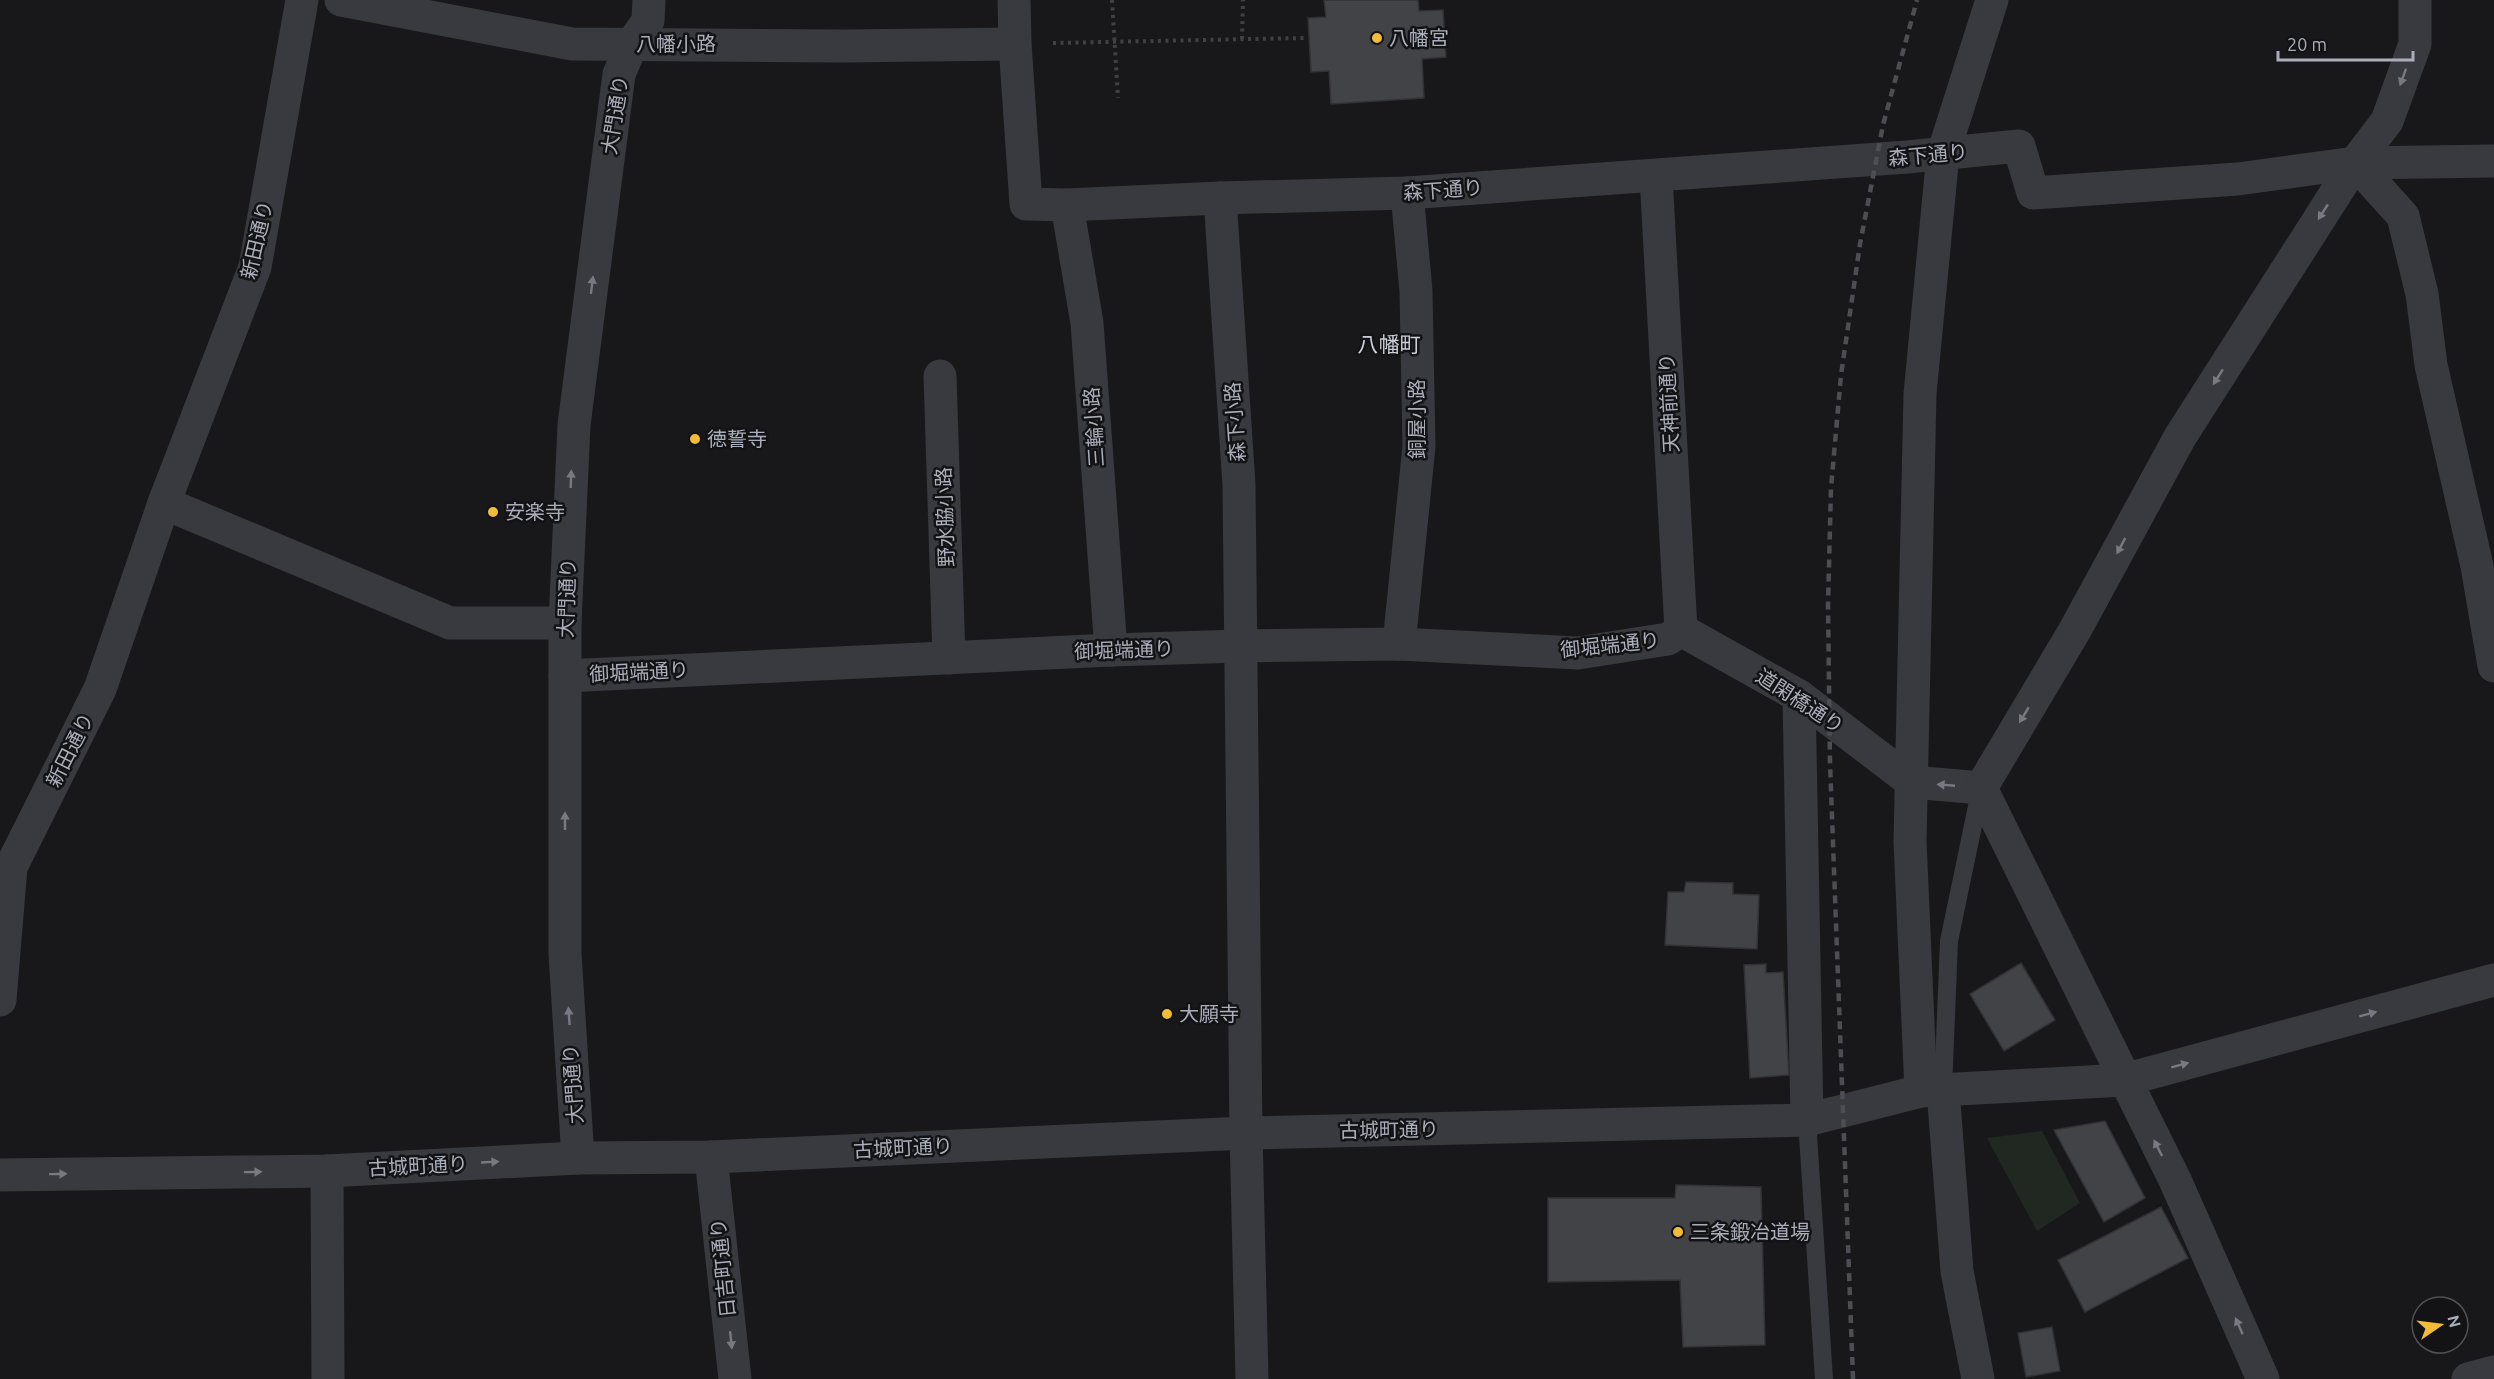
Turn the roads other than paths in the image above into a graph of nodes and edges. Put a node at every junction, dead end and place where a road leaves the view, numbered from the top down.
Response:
1 (302, 0) edge
2 (341, 0) edge
3 (649, 0) edge
4 (1014, 0) edge
5 (1992, 0) edge
6 (2415, 0) edge
7 (632, 44) junction
8 (1015, 44) junction
9 (1943, 154) junction
10 (2494, 161) edge
11 (2355, 163) junction
12 (1656, 176) junction
13 (1407, 193) junction
14 (1220, 198) junction
15 (1067, 205) junction
16 (940, 376) dead end
17 (164, 504) junction
18 (565, 623) junction
19 (1681, 630) junction
20 (1399, 644) junction
21 (1240, 646) junction
22 (1111, 650) junction
23 (949, 658) junction
24 (2494, 666) edge
25 (564, 676) junction
26 (1799, 696) junction
27 (1912, 782) junction
28 (1981, 788) junction
29 (2494, 980) edge
30 (0, 1000) edge
31 (2124, 1080) junction
32 (1932, 1090) junction
33 (1807, 1120) junction
34 (1246, 1133) junction
35 (711, 1157) junction
36 (578, 1158) junction
37 (327, 1171) junction
38 (0, 1175) edge
39 (2494, 1372) edge
40 (328, 1379) edge
41 (735, 1379) edge
42 (1252, 1379) edge
43 (1824, 1379) edge
44 (1978, 1379) edge
45 (2263, 1379) edge
46 (2468, 1379) edge

1 - 17 street, 新田通り
2 - 7 street, 八幡小路
3 - 7 street, 大門通り
4 - 8 street
5 - 9 street
6 -> 11 street
7 - 8 street, 八幡小路
18 -> 7 street, 大門通り
8 - 15 street, 森下通り
9 - 11 street, 森下通り
9 - 12 street, 森下通り
9 - 27 street
10 - 11 street
11 - 24 street
11 -> 28 street
12 - 13 street, 森下通り
12 - 19 street, 天神前通り
13 - 14 street, 森下通り
13 - 20 street, 銅屋小路
14 - 15 street, 森下通り
14 - 21 street, 森下小路
15 - 22 street, 三輪小路
16 - 23 street, 野水脇小路
17 - 18 street
17 - 30 street, 新田通り
18 - 25 street, 大門通り
19 - 20 street, 御堀端通り
19 - 26 street, 道閑橋通り
20 - 21 street, 御堀端通り
21 - 22 street, 御堀端通り
21 - 34 street, 森下小路
22 - 23 street, 御堀端通り
23 - 25 street, 御堀端通り
36 -> 25 street, 大門通り
26 - 27 street, 道閑橋通り
26 - 33 street
28 -> 27 street
27 - 32 street
28 - 31 street
28 - 32 lane
31 -> 29 street, 古城町通り
31 - 32 street, 古城町通り
45 -> 31 street
32 - 33 street, 古城町通り
32 - 44 street
33 - 34 street, 古城町通り
33 - 43 lane
34 - 35 street, 古城町通り
34 - 42 street, 森下小路
35 - 36 street, 古城町通り
35 -> 41 street, 日吉町通り
37 -> 36 street, 古城町通り
38 -> 37 street, 古城町通り
37 - 40 street
39 - 46 street

